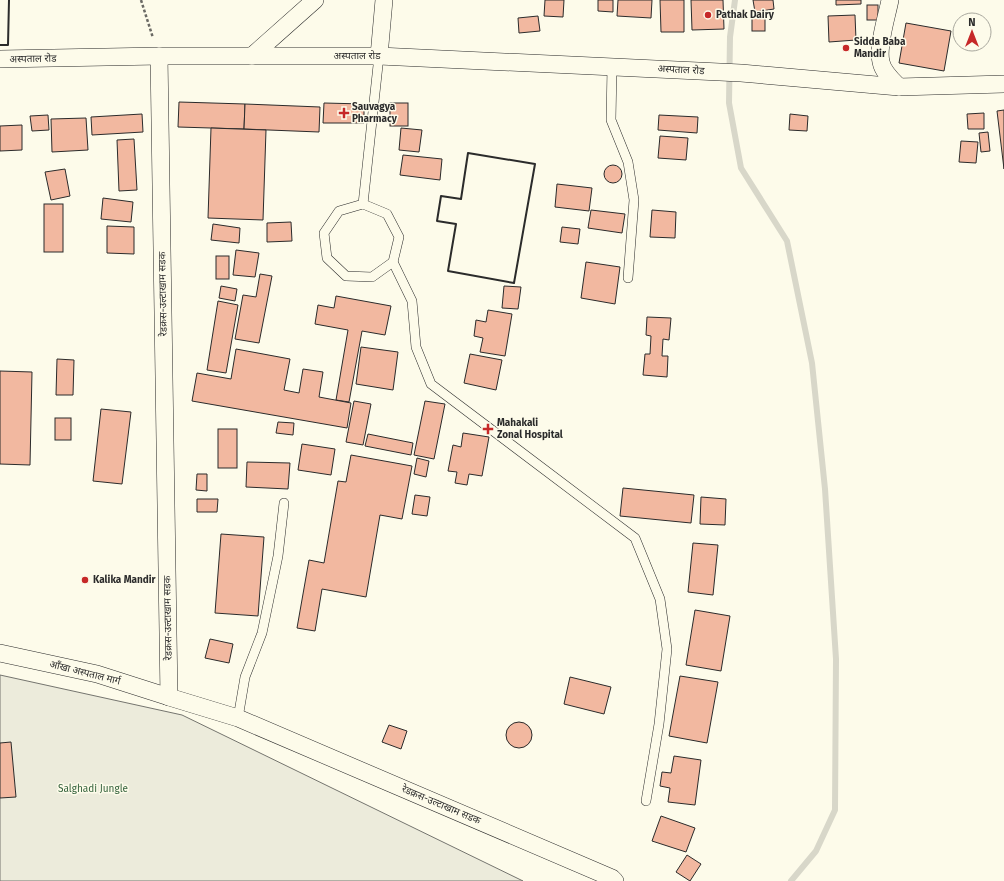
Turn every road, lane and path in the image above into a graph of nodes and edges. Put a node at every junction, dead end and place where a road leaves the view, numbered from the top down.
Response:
1 (141, 0) edge
2 (315, 0) edge
3 (384, 0) edge
4 (890, 0) edge
5 (159, 56) junction
6 (252, 56) junction
7 (379, 56) junction
8 (0, 59) edge
9 (612, 67) junction
10 (1004, 84) edge
11 (899, 87) junction
12 (363, 204) junction
13 (393, 262) junction
14 (628, 278) dead end
15 (284, 503) dead end
16 (0, 653) edge
17 (169, 697) junction
18 (238, 718) junction
19 (646, 801) dead end
20 (615, 881) edge

1 - 5 path
2 - 6 street
3 - 7 street
4 - 11 street
5 - 6 street, अस्पताल रोड
5 - 8 street, अस्पताल रोड
5 - 17 street, रेडक्रस-उल्टाखाम सडक
6 - 7 street, अस्पताल रोड
7 - 9 street, अस्पताल रोड
7 - 12 lane
9 - 11 street, अस्पताल रोड
9 - 14 lane
10 - 11 street, अस्पताल रोड
12 - 13 lane
12 - 13 lane
13 - 19 lane
15 - 18 lane
16 - 17 street, आँखा अस्पताल मार्ग
17 - 18 street, रेडक्रस-उल्टाखाम सडक
18 - 20 street, रेडक्रस-उल्टाखाम सडक

